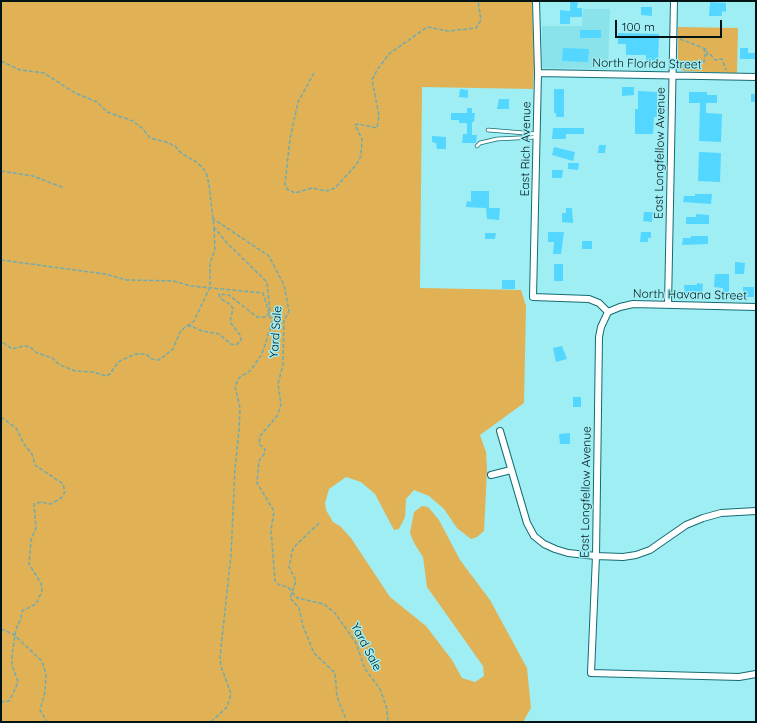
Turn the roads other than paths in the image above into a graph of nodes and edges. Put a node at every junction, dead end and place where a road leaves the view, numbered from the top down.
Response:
1 (536, 1) edge
2 (674, 1) edge
3 (538, 73) junction
4 (673, 75) junction
5 (756, 77) edge
6 (488, 130) dead end
7 (537, 135) junction
8 (477, 146) dead end
9 (668, 305) junction
10 (756, 307) edge
11 (608, 312) junction
12 (500, 431) dead end
13 (511, 470) junction
14 (491, 474) dead end
15 (756, 512) edge
16 (596, 556) junction
17 (756, 674) edge

1 - 3 street, East Rich Avenue
2 - 4 street, East Longfellow Avenue
3 - 4 street, North Florida Street
3 - 7 street, East Rich Avenue
4 - 5 street, North Florida Street
4 - 9 street, East Longfellow Avenue
6 - 7 lane
7 - 8 lane
7 - 11 street, East Rich Avenue
9 - 10 street, North Havana Street
9 - 11 street, North Havana Street
11 - 16 street, East Longfellow Avenue
12 - 13 street
13 - 14 street
13 - 16 street
15 - 16 street
16 - 17 street, East Longfellow Avenue

